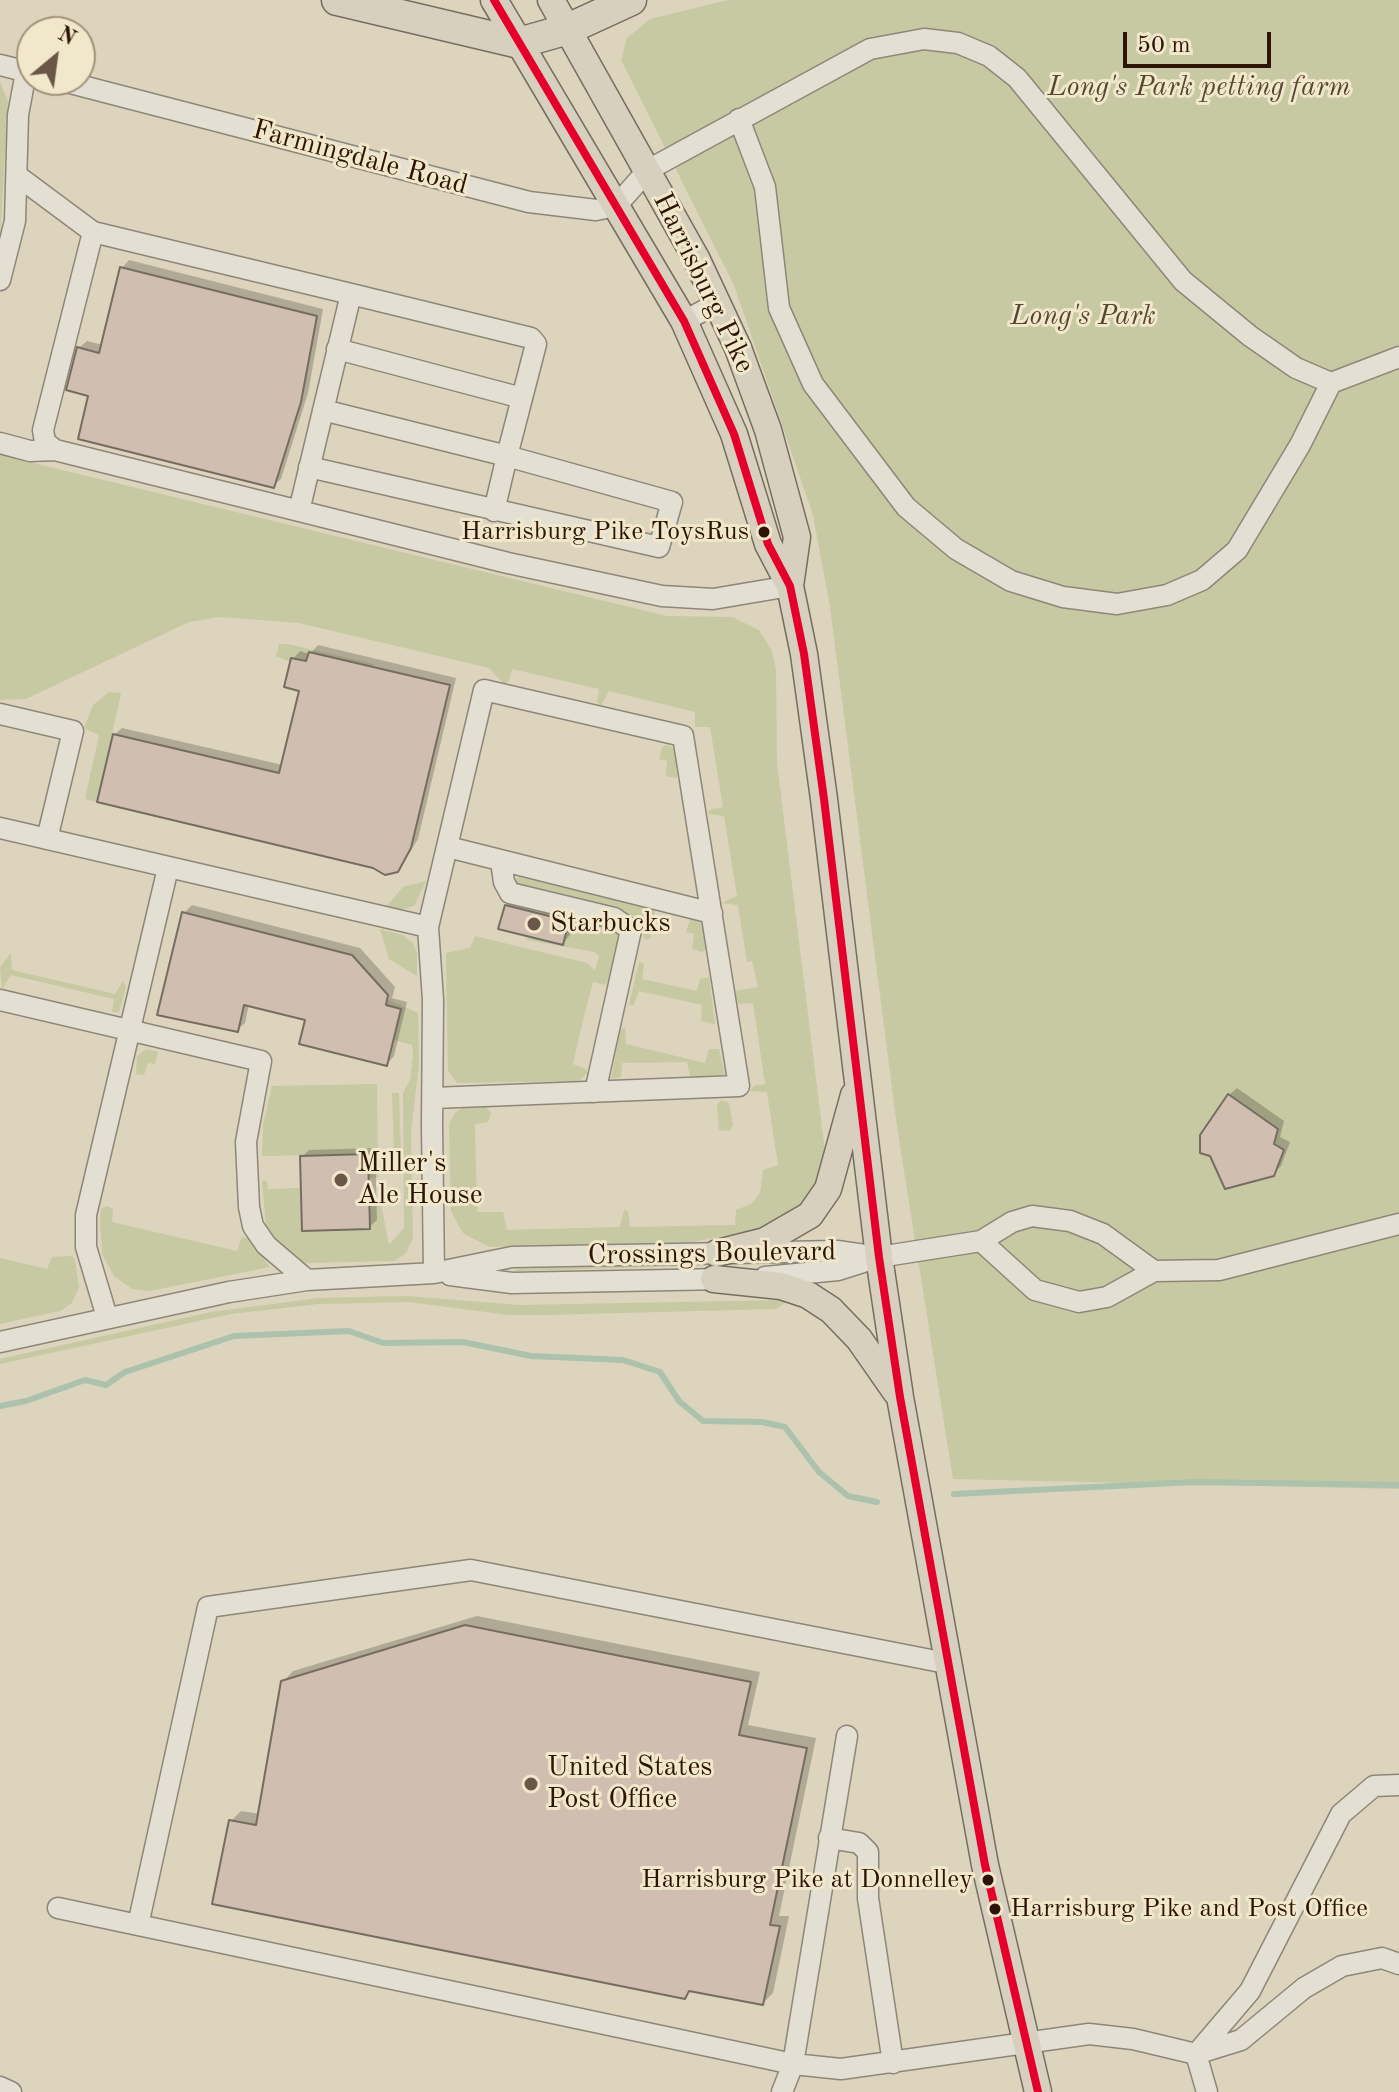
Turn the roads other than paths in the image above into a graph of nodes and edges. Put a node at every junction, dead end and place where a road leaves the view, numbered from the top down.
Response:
1 (337, 0) edge
2 (494, 0) edge
3 (551, 0) edge
4 (631, 0) edge
5 (568, 29) junction
6 (519, 43) junction
7 (96, 90) edge
8 (23, 96) edge
9 (739, 119) junction
10 (648, 170) junction
11 (19, 177) junction
12 (616, 206) junction
13 (93, 232) junction
14 (1, 271) edge
15 (351, 294) junction
16 (718, 303) junction
17 (684, 321) junction
18 (337, 349) junction
19 (1399, 357) edge
20 (1331, 383) junction
21 (522, 398) junction
22 (323, 410) junction
23 (0, 443) edge
24 (55, 450) junction
25 (507, 456) junction
26 (309, 467) junction
27 (299, 511) junction
28 (494, 511) junction
29 (790, 586) junction
30 (0, 714) edge
31 (0, 828) edge
32 (47, 839) junction
33 (448, 847) junction
34 (501, 861) junction
35 (168, 868) junction
36 (712, 913) junction
37 (428, 927) junction
38 (0, 1000) edge
39 (130, 1030) junction
40 (858, 1080) junction
41 (595, 1092) junction
42 (433, 1098) junction
43 (1399, 1224) edge
44 (981, 1241) junction
45 (879, 1257) junction
46 (716, 1266) junction
47 (1154, 1271) junction
48 (434, 1273) junction
49 (307, 1280) junction
50 (107, 1317) junction
51 (0, 1342) edge
52 (900, 1397) junction
53 (946, 1663) junction
54 (847, 1736) dead end
55 (1399, 1785) edge
56 (829, 1838) junction
57 (58, 1908) dead end
58 (138, 1925) junction
59 (1399, 1964) edge
60 (1025, 2042) junction
61 (1196, 2054) junction
62 (893, 2063) junction
63 (793, 2064) junction
64 (0, 2087) edge
65 (11, 2092) edge
66 (782, 2092) edge
67 (1038, 2092) edge
68 (1207, 2092) edge

1 - 6 highway
2 - 6 main road, Harrisburg Pike
3 - 5 main road, Harrisburg Pike
4 - 5 highway
5 - 6 highway
5 - 10 main road, Harrisburg Pike
6 - 12 main road, Harrisburg Pike
7 - 12 street, Farmingdale Road
8 - 11 street
9 - 10 street
9 - 20 street
9 - 20 street
10 - 12 street
10 - 16 main road, Harrisburg Pike
11 - 13 street
11 - 14 street
12 - 17 main road, Harrisburg Pike
13 - 15 street
13 - 24 street
15 - 18 street
15 - 21 street
16 - 17 street
16 - 29 main road, Harrisburg Pike
17 - 29 main road, Harrisburg Pike
18 - 21 street
18 - 22 street
19 - 20 street
21 - 25 street
22 - 25 street
22 - 26 street
23 - 24 street
24 - 27 street
25 - 28 street
25 - 28 street
26 - 27 street
26 - 28 street
27 - 29 street
29 - 40 main road, Harrisburg Pike
30 - 32 street
31 - 32 street
32 - 35 street
33 - 34 street
33 - 36 street
33 - 37 street
34 - 36 street
34 - 41 street
35 - 37 street
35 - 39 street
36 - 41 street
37 - 42 street
38 - 39 street
39 - 49 street
39 - 50 street
40 - 45 main road, Harrisburg Pike
40 - 46 main road
41 - 42 street
42 - 48 street
43 - 47 street
44 - 45 street, Crossings Boulevard
44 - 47 street
44 - 47 street
45 - 46 street, Crossings Boulevard
45 - 52 main road, Harrisburg Pike
46 - 48 street, Crossings Boulevard
46 - 52 main road
48 - 49 street, Crossings Boulevard
49 - 50 street, Crossings Boulevard
50 - 51 street, Crossings Boulevard
52 - 53 main road, Harrisburg Pike
53 - 58 street
53 - 60 main road, Harrisburg Pike
54 - 56 street
55 - 61 street
56 - 62 street
56 - 63 street
57 - 58 street
58 - 63 street
59 - 61 street
60 - 61 street
60 - 62 street
60 - 67 main road, Harrisburg Pike
61 - 68 street
62 - 63 street
63 - 66 street
64 - 65 street

